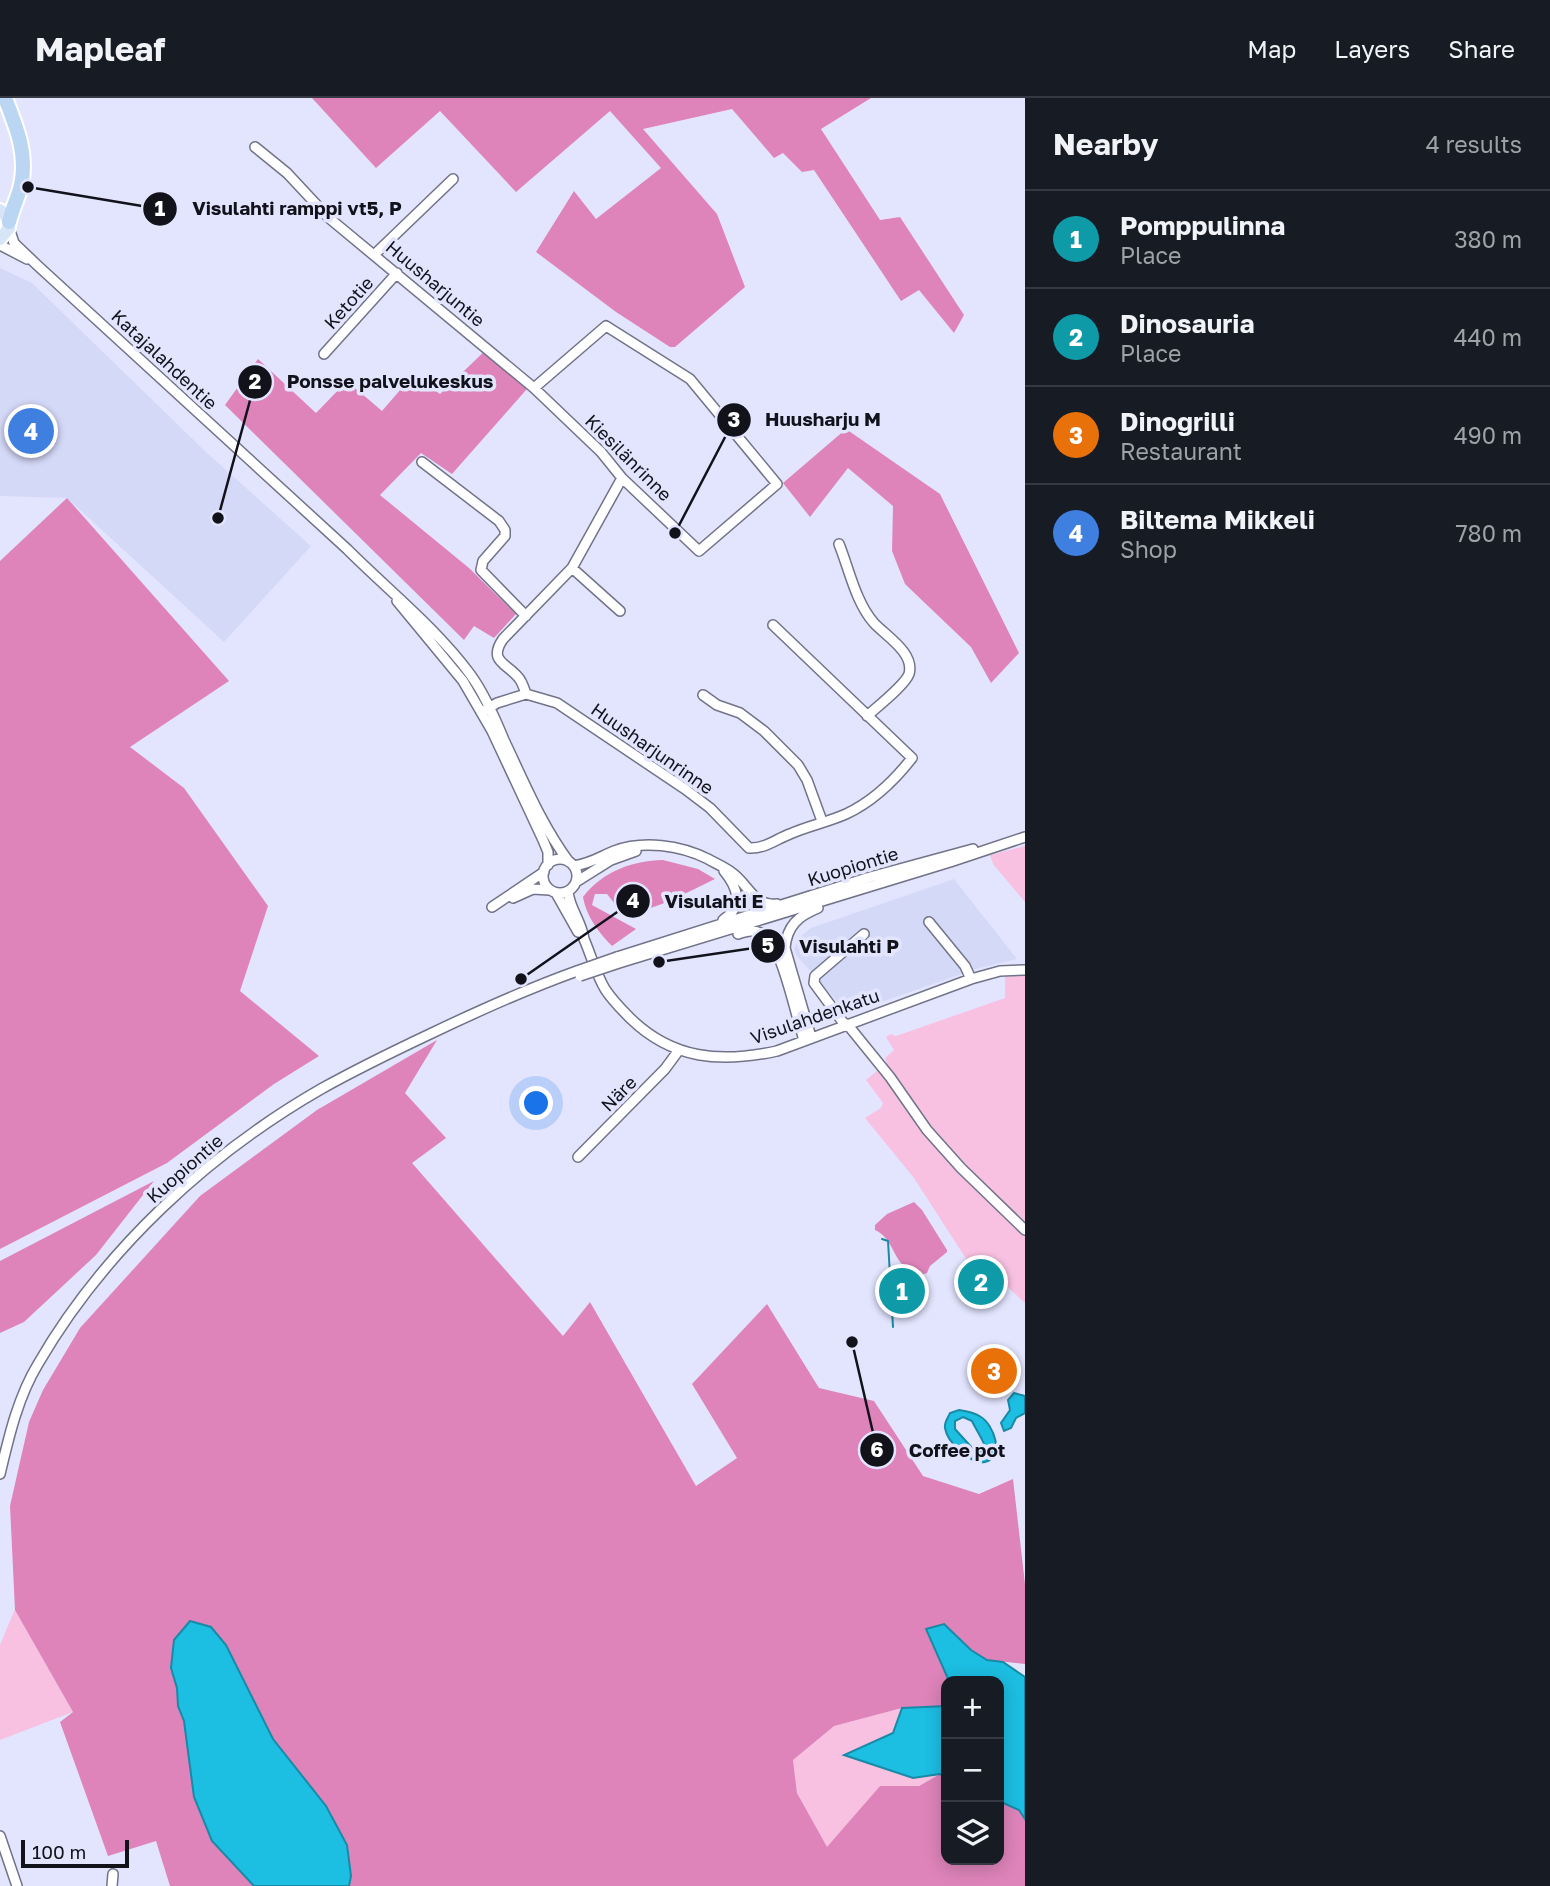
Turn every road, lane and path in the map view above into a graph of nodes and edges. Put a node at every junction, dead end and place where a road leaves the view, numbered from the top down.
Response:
1 (5, 98) edge
2 (255, 146) dead end
3 (453, 179) dead end
4 (6, 220) edge
5 (0, 239) edge
6 (0, 245) edge
7 (375, 254) junction
8 (37, 265) junction
9 (397, 273) junction
10 (324, 354) dead end
11 (534, 388) junction
12 (422, 462) dead end
13 (622, 478) junction
14 (839, 544) dead end
15 (572, 568) junction
16 (620, 611) dead end
17 (526, 616) junction
18 (773, 625) dead end
19 (526, 694) junction
20 (704, 695) dead end
21 (485, 710) junction
22 (867, 716) junction
23 (822, 821) junction
24 (1020, 838) edge
25 (655, 846) junction
26 (571, 864) junction
27 (721, 867) junction
28 (546, 869) junction
29 (576, 882) junction
30 (865, 888) junction
31 (553, 891) junction
32 (568, 891) junction
33 (803, 899) junction
34 (929, 922) dead end
35 (864, 934) dead end
36 (584, 939) junction
37 (677, 942) junction
38 (1025, 970) edge
39 (971, 979) junction
40 (846, 1025) junction
41 (807, 1038) junction
42 (679, 1050) junction
43 (578, 1157) dead end
44 (1025, 1230) edge
45 (0, 1474) edge
46 (0, 1836) edge
47 (113, 1874) dead end
48 (17, 1886) edge
49 (112, 1886) edge

1 - 4 highway
2 - 7 street, Huusharjuntie
3 - 7 street
4 - 5 main road
4 - 8 street, Katajalahdentie
6 - 8 street, Katajalahdentie
7 - 9 street, Huusharjuntie
8 - 21 street, Katajalahdentie
9 - 10 street, Ketotie
9 - 11 street, Huusharjuntie
11 - 13 street, Kiesilänrinne
11 - 13 street, Kiesilänrinne
12 - 17 street
13 - 15 street
14 - 22 street
15 - 16 street
15 - 17 street
17 - 19 street
18 - 22 street, Huusharjunrinne
19 - 21 street
19 - 23 street, Huusharjunrinne
20 - 23 street
21 - 26 street, Katajalahdentie
21 - 28 street, Katajalahdentie
22 - 23 street, Huusharjunrinne
24 - 30 street, Kuopiontie
24 - 33 street, Kuopiontie
25 - 26 street
25 - 27 street
25 - 29 street
26 - 28 street
26 - 29 street
27 - 33 street
27 - 37 street
28 - 31 street
28 - 31 street
29 - 32 street
30 - 37 street, Kuopiontie
30 - 41 street
31 - 32 street
31 - 36 street, Visulahdenkatu
32 - 36 street, Visulahdenkatu
33 - 37 street, Kuopiontie
34 - 39 street
35 - 40 street
36 - 42 street, Visulahdenkatu
37 - 41 street
37 - 45 street, Kuopiontie, bridge
38 - 39 street, Visulahdenkatu
39 - 40 street, Visulahdenkatu
40 - 41 street, Visulahdenkatu
40 - 44 street
41 - 42 street, Visulahdenkatu
42 - 43 street, Näre
46 - 48 street
47 - 49 street

